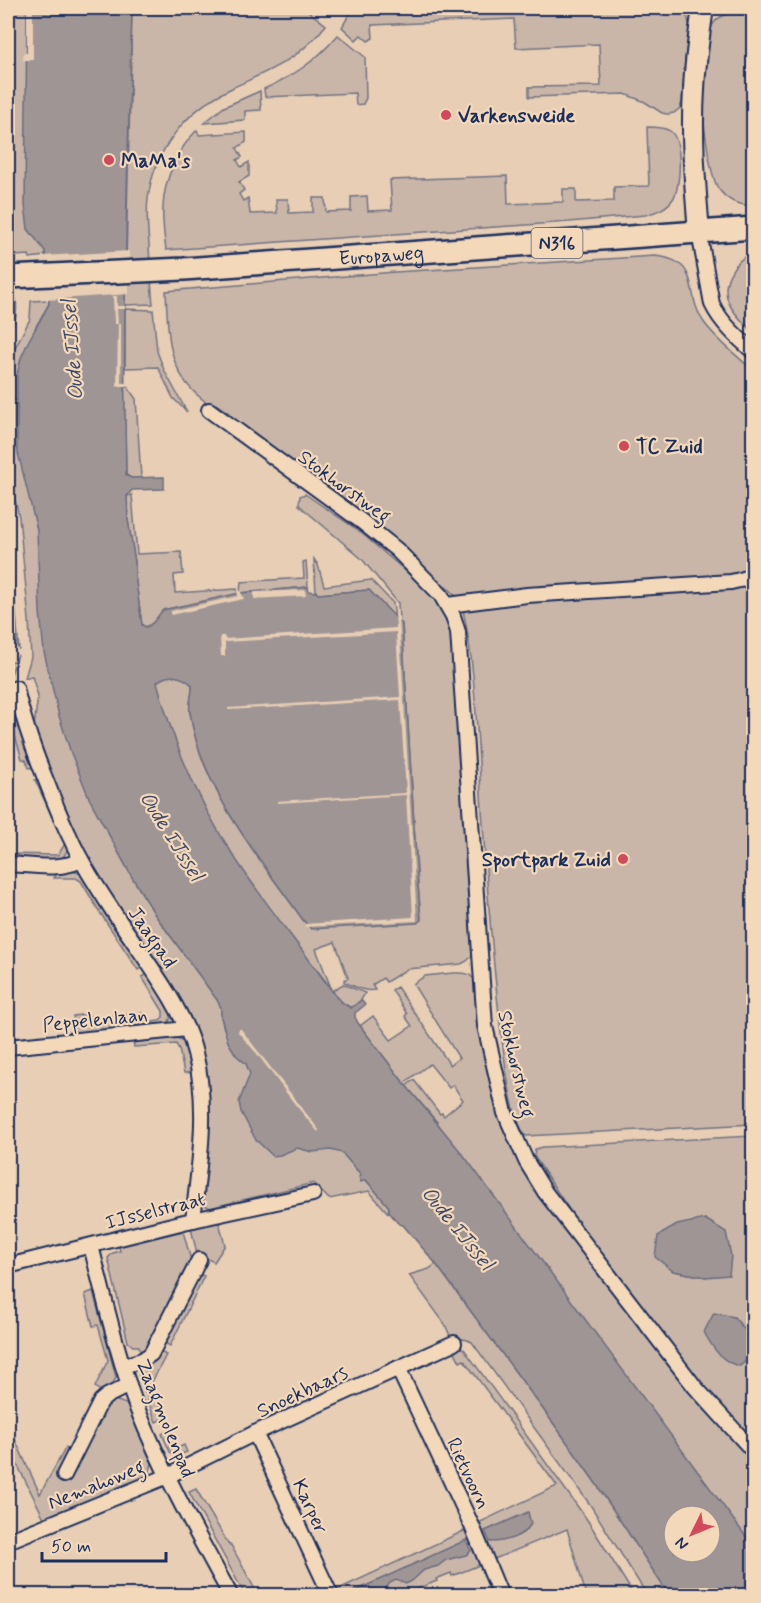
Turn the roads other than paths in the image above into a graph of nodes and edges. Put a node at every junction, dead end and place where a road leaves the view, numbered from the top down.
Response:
1 (704, 8) edge
2 (753, 228) edge
3 (699, 232) junction
4 (8, 277) edge
5 (753, 352) edge
6 (209, 410) dead end
7 (753, 572) edge
8 (448, 605) junction
9 (16, 688) dead end
10 (81, 860) junction
11 (8, 864) edge
12 (187, 1029) junction
13 (8, 1047) edge
14 (313, 1194) dead end
15 (193, 1220) junction
16 (91, 1246) junction
17 (199, 1260) dead end
18 (8, 1266) edge
19 (454, 1343) dead end
20 (123, 1366) junction
21 (398, 1368) junction
22 (129, 1385) junction
23 (255, 1433) junction
24 (753, 1452) edge
25 (64, 1475) dead end
26 (168, 1476) junction
27 (8, 1541) edge
28 (231, 1596) edge
29 (331, 1596) edge
30 (501, 1596) edge

1 - 3 street
2 - 3 main road, Europaweg / N316
3 - 4 main road, Europaweg / N316
3 - 5 street
6 - 8 street, Stokhorstweg
7 - 8 street
8 - 24 street, Stokhorstweg
9 - 10 street, Jaagpad
10 - 11 street
10 - 12 street, Jaagpad
12 - 13 street, Peppelenlaan
12 - 15 street, Jaagpad
14 - 15 street, IJsselstraat
15 - 16 street, IJsselstraat
16 - 18 street, IJsselstraat
16 - 20 street, Zaagmolenpad
17 - 20 street
19 - 21 street, Snoekbaars
20 - 22 street, Zaagmolenpad
21 - 23 street, Snoekbaars
21 - 30 street, Rietvoorn
22 - 25 street, Nemahoweg
22 - 26 street, Zaagmolenpad
23 - 26 street, Snoekbaars
23 - 29 street, Karper
26 - 27 street, Nemahoweg
26 - 28 street, Zaagmolenpad

